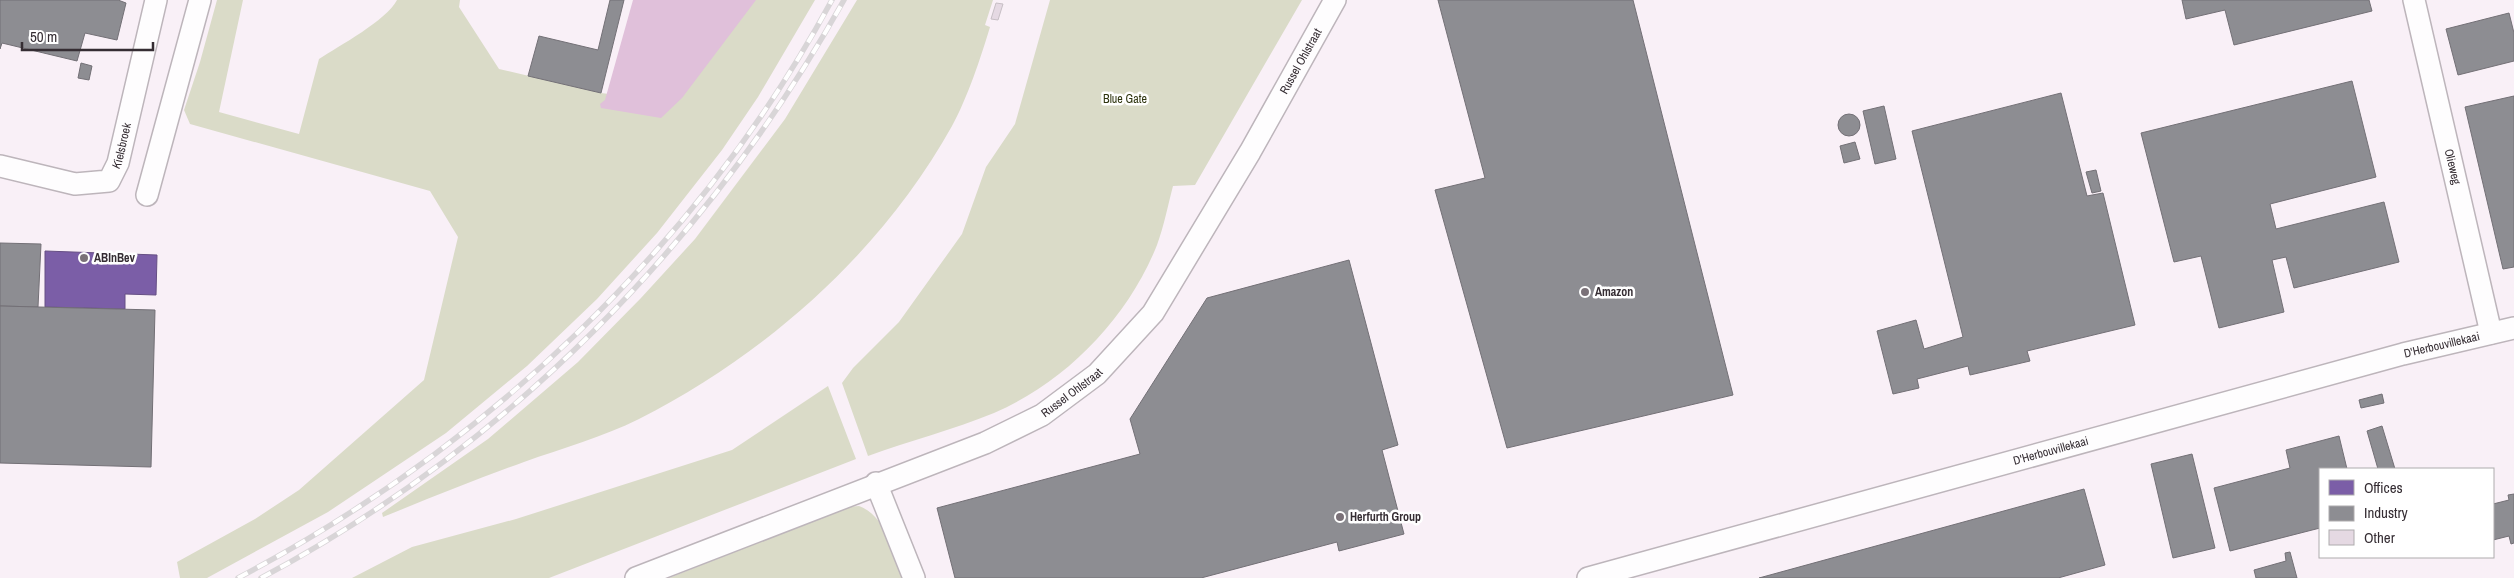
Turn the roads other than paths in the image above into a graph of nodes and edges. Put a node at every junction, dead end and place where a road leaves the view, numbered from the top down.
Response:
1 (156, 0) edge
2 (200, 0) edge
3 (1335, 0) edge
4 (2414, 0) edge
5 (0, 166) edge
6 (147, 195) dead end
7 (2514, 328) edge
8 (2491, 333) junction
9 (876, 483) junction
10 (636, 578) edge
11 (914, 578) edge
12 (1588, 578) edge

1 - 5 street, Kielsbroek
2 - 6 street
3 - 9 street, Russel Ohlstraat
4 - 8 street, Olieweg
7 - 8 street, D'Herbouvillekaai
8 - 12 street, D'Herbouvillekaai
9 - 10 street, Russel Ohlstraat
9 - 11 street

